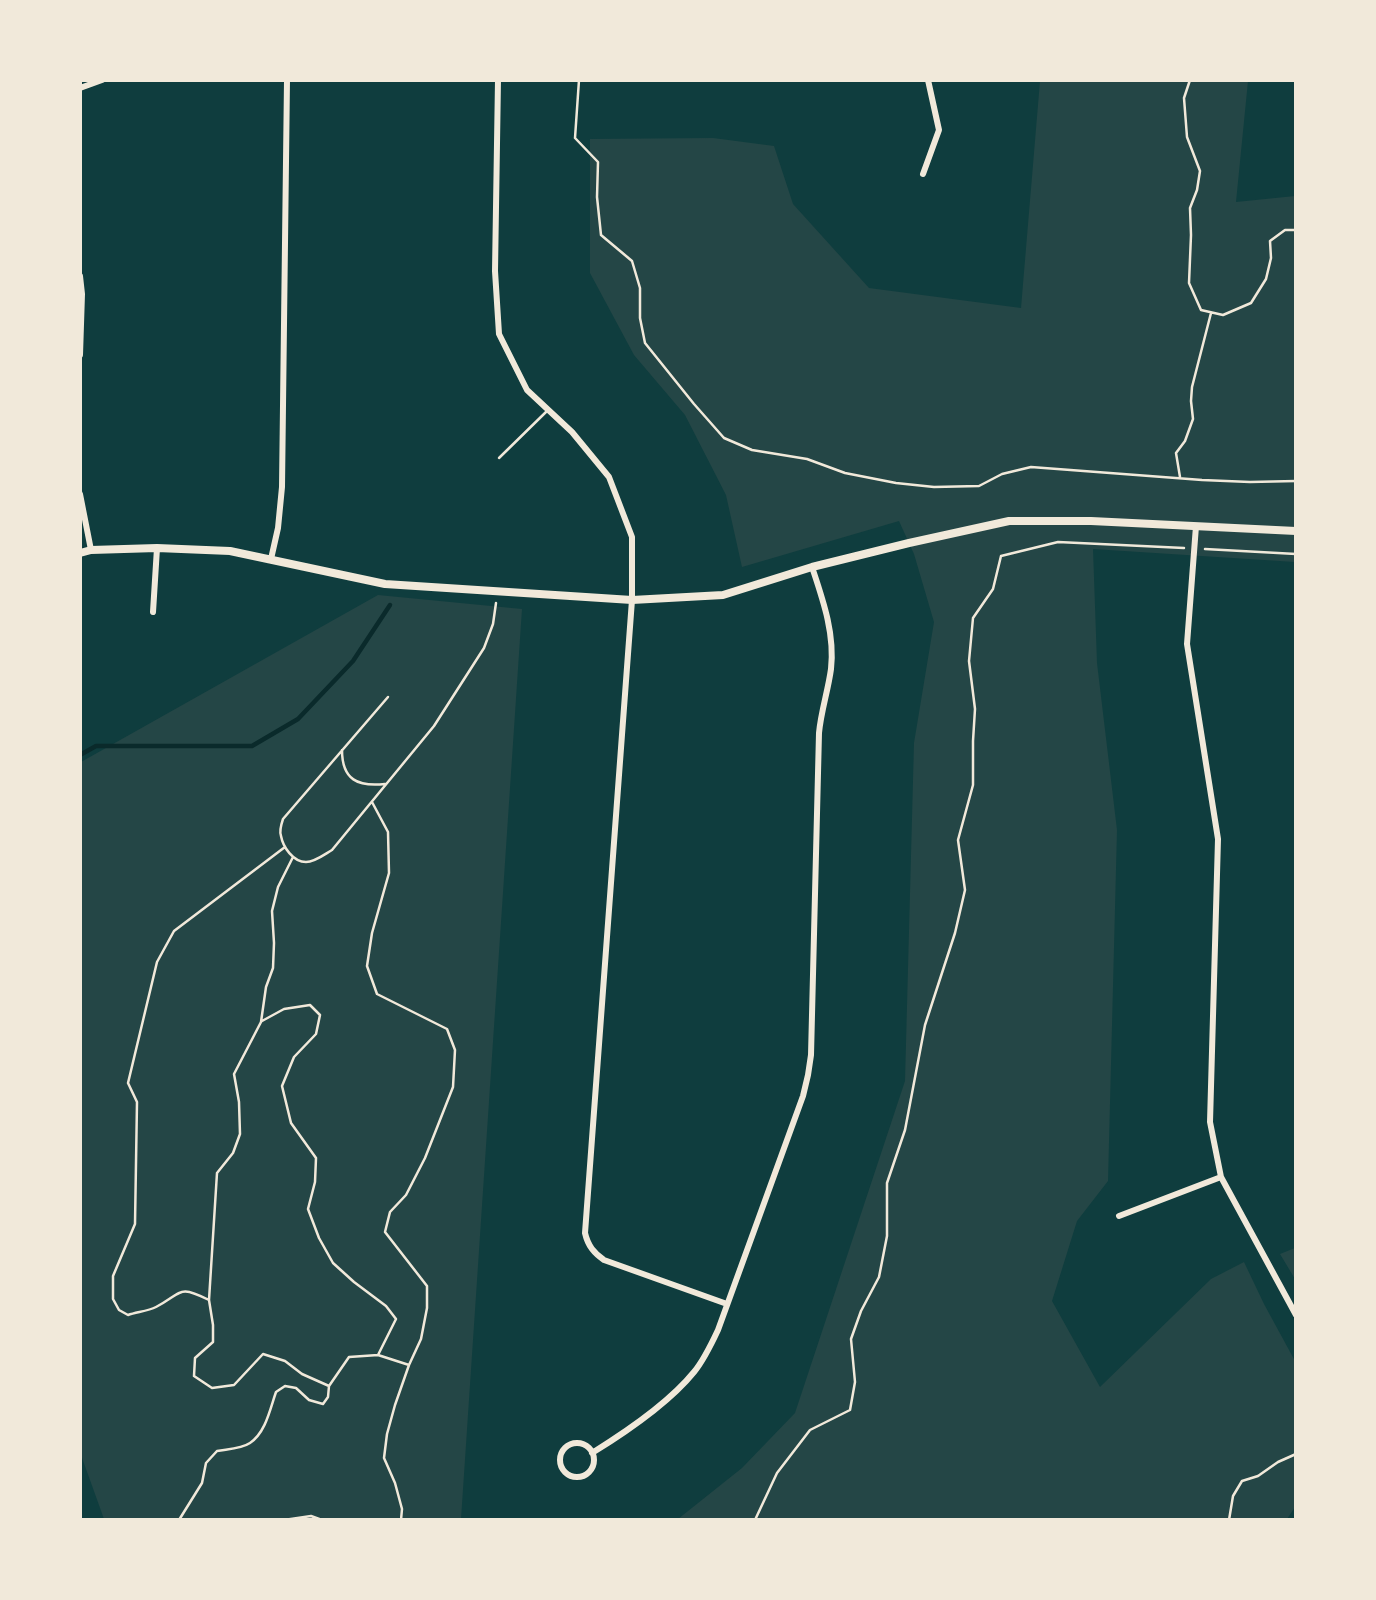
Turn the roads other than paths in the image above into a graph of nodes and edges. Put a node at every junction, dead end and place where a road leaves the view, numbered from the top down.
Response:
1 (102, 80) edge
2 (288, 80) edge
3 (498, 80) edge
4 (928, 80) edge
5 (80, 88) edge
6 (923, 174) dead end
7 (80, 276) edge
8 (80, 355) edge
9 (548, 410) junction
10 (499, 458) dead end
11 (80, 494) edge
12 (1196, 526) junction
13 (1296, 531) edge
14 (157, 548) junction
15 (91, 550) junction
16 (80, 554) edge
17 (271, 559) junction
18 (812, 568) junction
19 (632, 600) junction
20 (153, 612) dead end
21 (1221, 1177) junction
22 (1119, 1216) dead end
23 (727, 1304) junction
24 (1296, 1315) edge
25 (592, 1453) junction

1 - 5 street
2 - 17 street
3 - 9 street
4 - 6 street
7 - 8 street
9 - 10 lane
9 - 19 street
11 - 15 street
12 - 13 street
12 - 18 street
12 - 21 street
14 - 15 street
14 - 17 street
14 - 20 street
15 - 16 street
17 - 19 street
18 - 19 street
18 - 23 street
19 - 23 street
21 - 22 street
21 - 24 street
23 - 25 street
25 - 25 street

